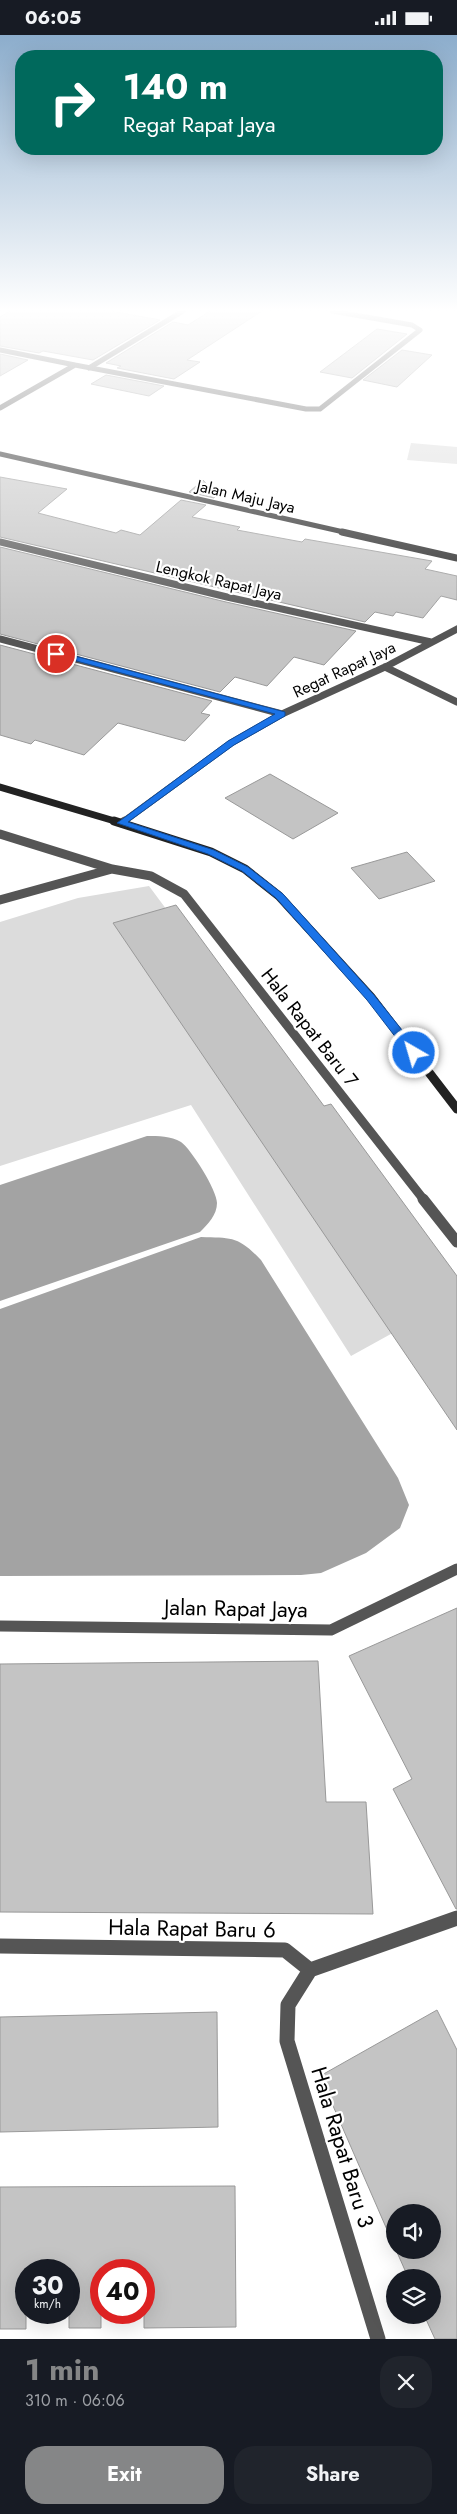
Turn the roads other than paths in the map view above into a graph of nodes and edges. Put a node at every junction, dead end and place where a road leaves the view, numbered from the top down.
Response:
1 (0, 454) edge
2 (0, 542) edge
3 (457, 558) edge
4 (457, 629) edge
5 (0, 639) edge
6 (432, 642) junction
7 (385, 667) junction
8 (457, 702) edge
9 (282, 714) junction
10 (0, 787) edge
11 (122, 823) junction
12 (0, 834) edge
13 (112, 869) junction
14 (0, 899) edge
15 (457, 1109) edge
16 (457, 1242) edge
17 (457, 1569) edge
18 (0, 1626) edge
19 (457, 1918) edge
20 (0, 1946) edge
21 (310, 1970) junction
22 (378, 2339) edge

1 - 3 street, Jalan Maju Jaya
2 - 6 street, Lengkok Rapat Jaya
4 - 6 street, Regat Rapat Jaya
5 - 9 street
6 - 7 street, Regat Rapat Jaya
7 - 8 street
7 - 9 street, Regat Rapat Jaya
9 - 11 street, Regat Rapat Jaya
10 - 11 street
11 - 15 street
12 - 13 street
13 - 14 street
13 - 16 street, Hala Rapat Baru 7
17 - 18 street, Jalan Rapat Jaya
19 - 21 street
20 - 21 street, Hala Rapat Baru 6
21 - 22 street, Hala Rapat Baru 3

